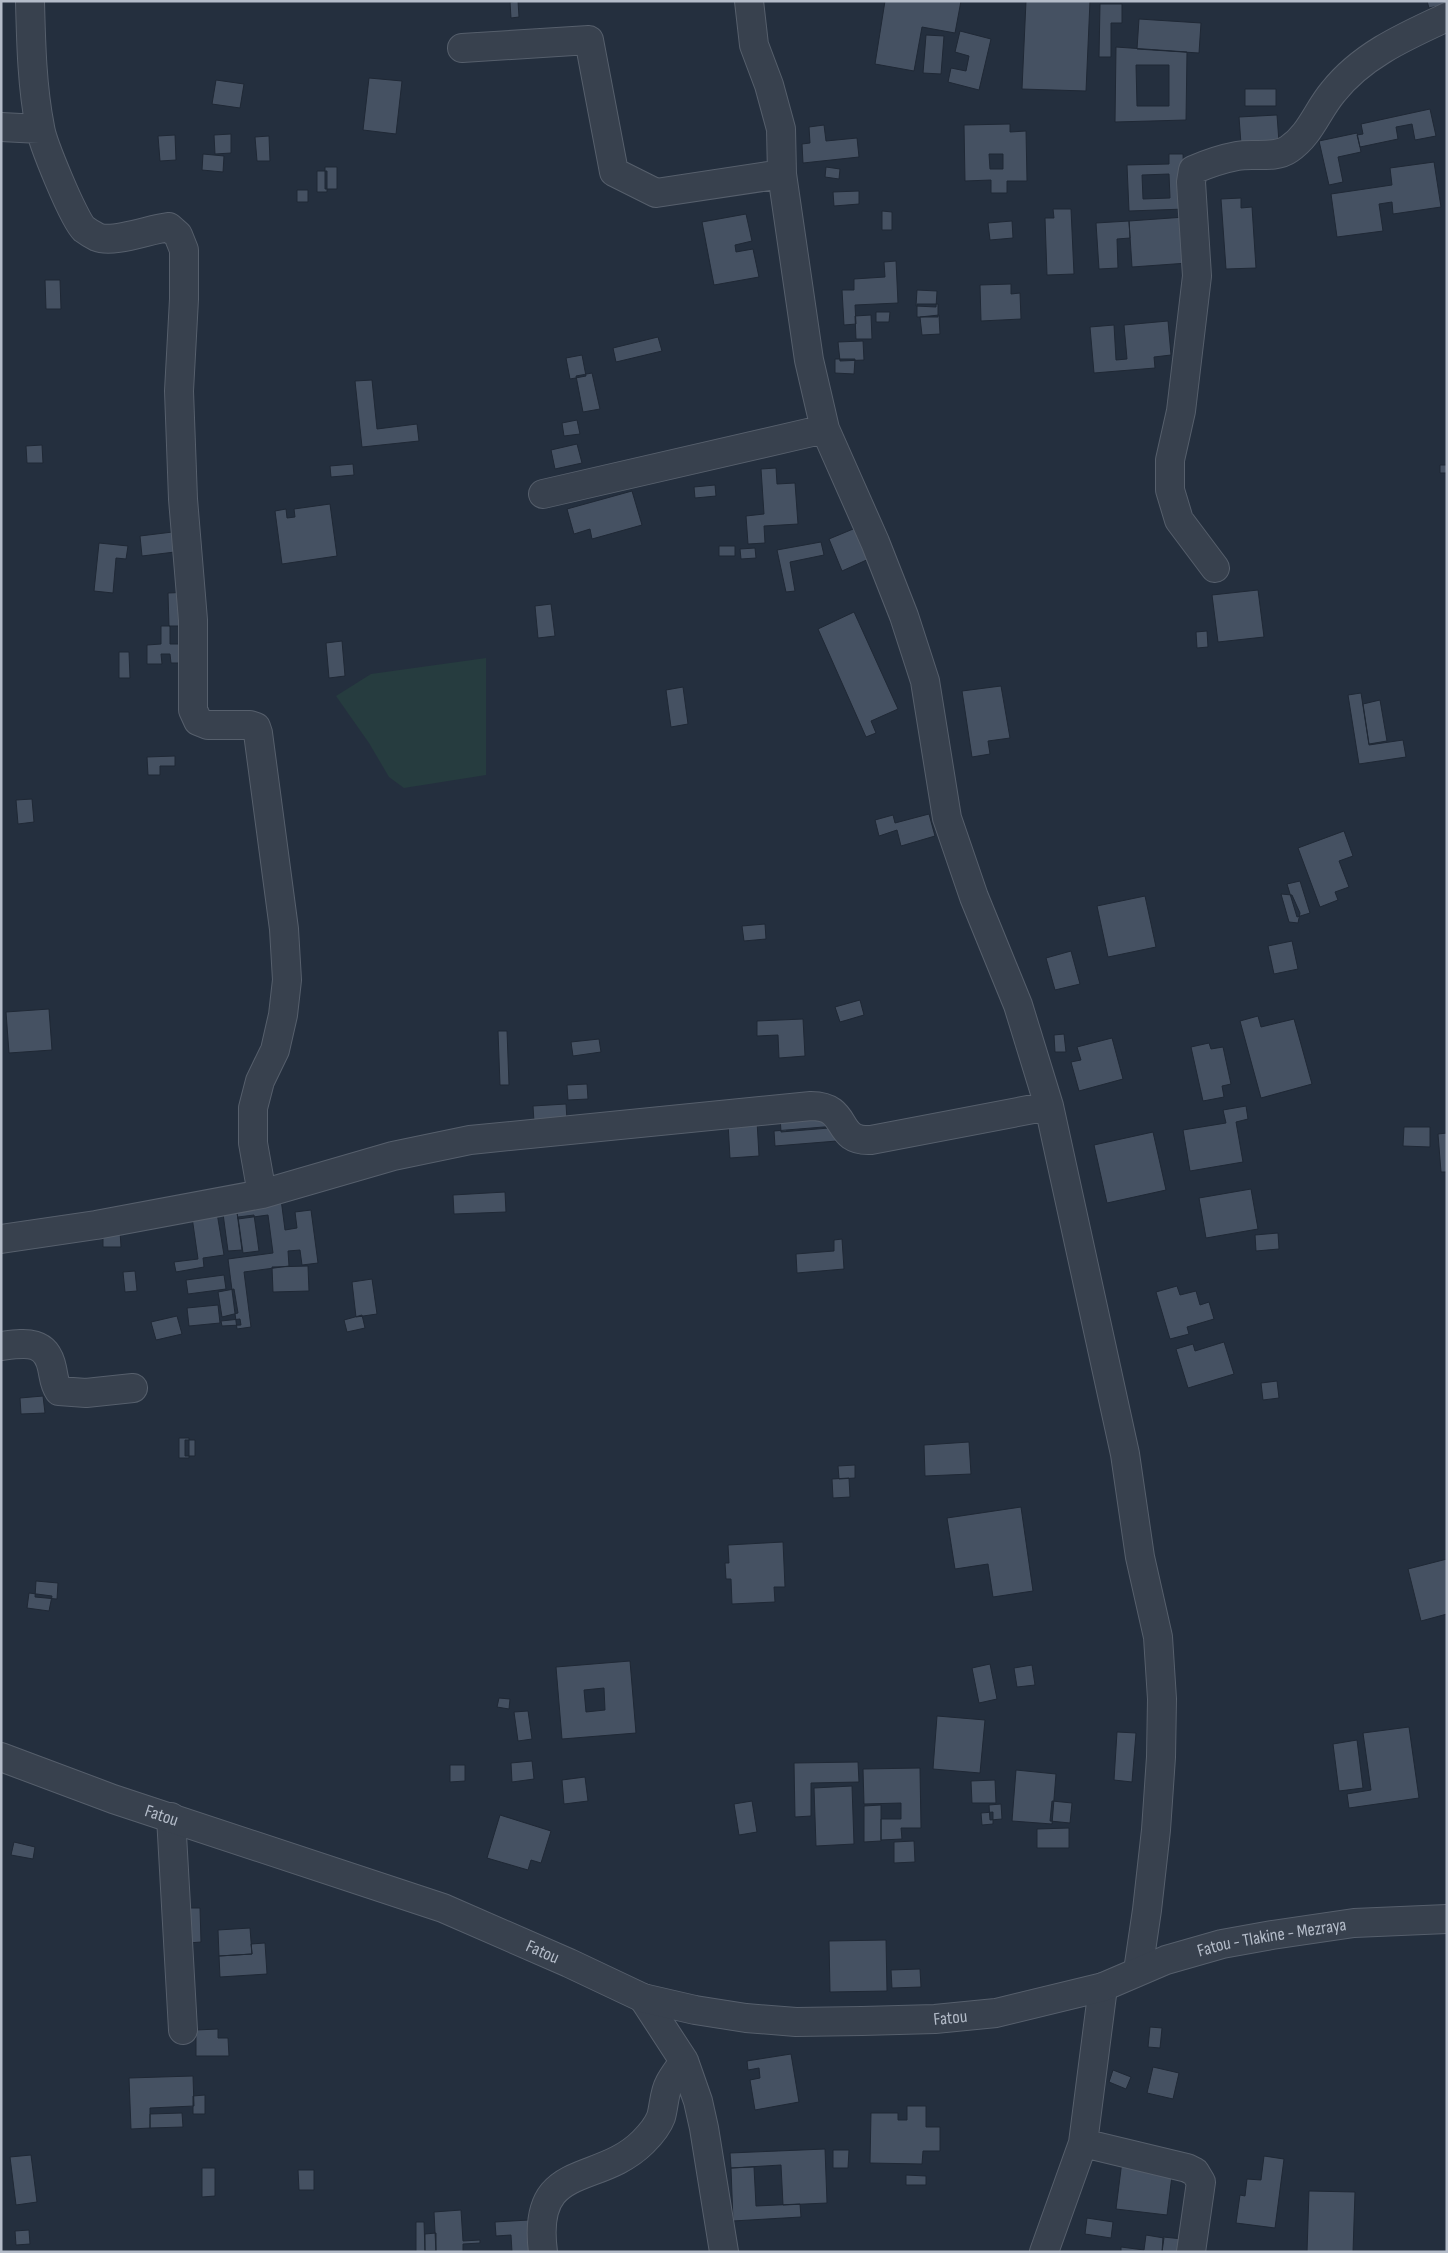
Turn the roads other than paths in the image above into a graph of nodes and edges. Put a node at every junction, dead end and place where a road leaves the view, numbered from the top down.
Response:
1 (30, 1) edge
2 (749, 1) edge
3 (1447, 17) edge
4 (462, 48) dead end
5 (1, 126) edge
6 (40, 129) junction
7 (782, 174) junction
8 (825, 429) junction
9 (542, 494) dead end
10 (1216, 568) dead end
11 (1049, 1106) junction
12 (262, 1194) junction
13 (1, 1239) edge
14 (1, 1346) edge
15 (134, 1388) dead end
16 (1, 1756) edge
17 (171, 1817) junction
18 (1447, 1919) edge
19 (1138, 1971) junction
20 (1103, 1987) junction
21 (643, 1998) junction
22 (183, 2030) dead end
23 (684, 2061) junction
24 (1083, 2143) junction
25 (543, 2252) edge
26 (724, 2252) edge
27 (1044, 2252) edge
28 (1191, 2252) edge

1 - 6 street
2 - 7 street
3 - 10 street
4 - 7 street
5 - 6 street
6 - 12 street
7 - 8 street
8 - 9 street
8 - 11 street
11 - 12 street
11 - 19 street
12 - 13 street
14 - 15 street
16 - 17 street, Fatou
17 - 21 street, Fatou
17 - 22 street
18 - 19 street, Fatou - Tlakine - Mezraya
19 - 20 street, Fatou - Tlakine - Mezraya
20 - 21 street, Fatou
20 - 24 street
21 - 23 street
23 - 25 street
23 - 26 street
24 - 27 street
24 - 28 street

